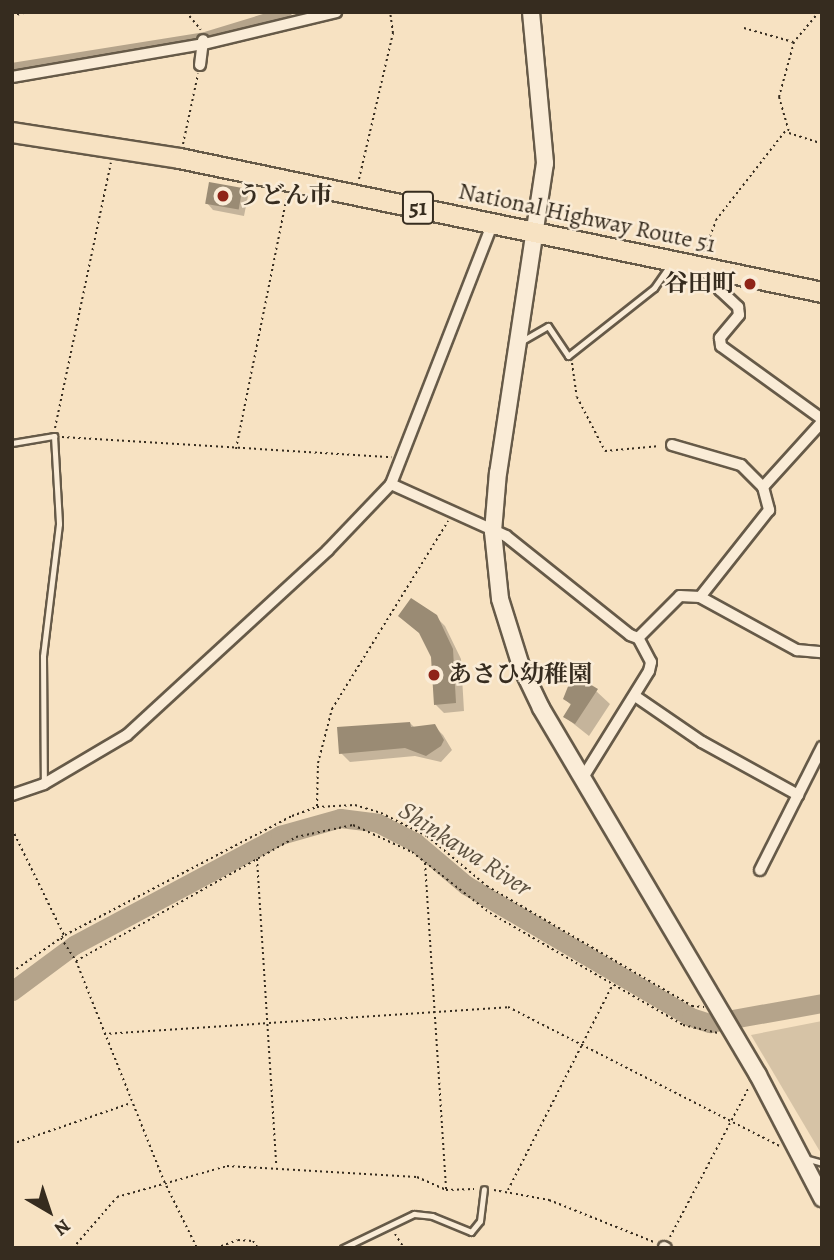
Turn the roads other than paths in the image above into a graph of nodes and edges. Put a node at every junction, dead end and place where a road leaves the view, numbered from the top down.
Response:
1 (336, 12) edge
2 (531, 12) edge
3 (203, 39) junction
4 (200, 65) road end
5 (12, 77) edge
6 (12, 132) edge
7 (493, 223) junction
8 (536, 232) junction
9 (673, 261) junction
10 (707, 267) junction
11 (822, 292) edge
12 (518, 343) junction
13 (822, 421) edge
14 (12, 443) edge
15 (672, 445) road end
16 (391, 484) junction
17 (763, 487) junction
18 (493, 532) junction
19 (700, 597) junction
20 (638, 638) junction
21 (822, 652) edge
22 (635, 696) junction
23 (822, 747) edge
24 (582, 779) junction
25 (44, 784) junction
26 (12, 795) edge
27 (798, 795) junction
28 (760, 870) dead end
29 (804, 1158) junction
30 (822, 1164) edge
31 (484, 1189) road end
32 (822, 1198) edge
33 (343, 1248) edge

1 - 3 street
2 - 8 street
3 - 4 street
3 - 5 street
6 - 7 highway, National Highway Route 51 / 51
7 - 8 highway, National Highway Route 51 / 51
7 - 16 street
8 - 9 highway, National Highway Route 51 / 51
8 - 12 street
9 - 10 highway, National Highway Route 51 / 51
9 - 12 lane
10 - 11 highway, National Highway Route 51 / 51
10 - 13 street
12 - 18 street
13 - 17 street
14 - 25 lane
15 - 17 street
16 - 18 street
16 - 25 street
17 - 19 street
18 - 20 street
18 - 24 street
19 - 20 street
19 - 21 street
20 - 22 street
22 - 24 street
22 - 27 street
23 - 27 street
24 - 29 street
25 - 26 street
27 - 28 street
29 - 30 lane
29 - 32 street
31 - 33 lane

